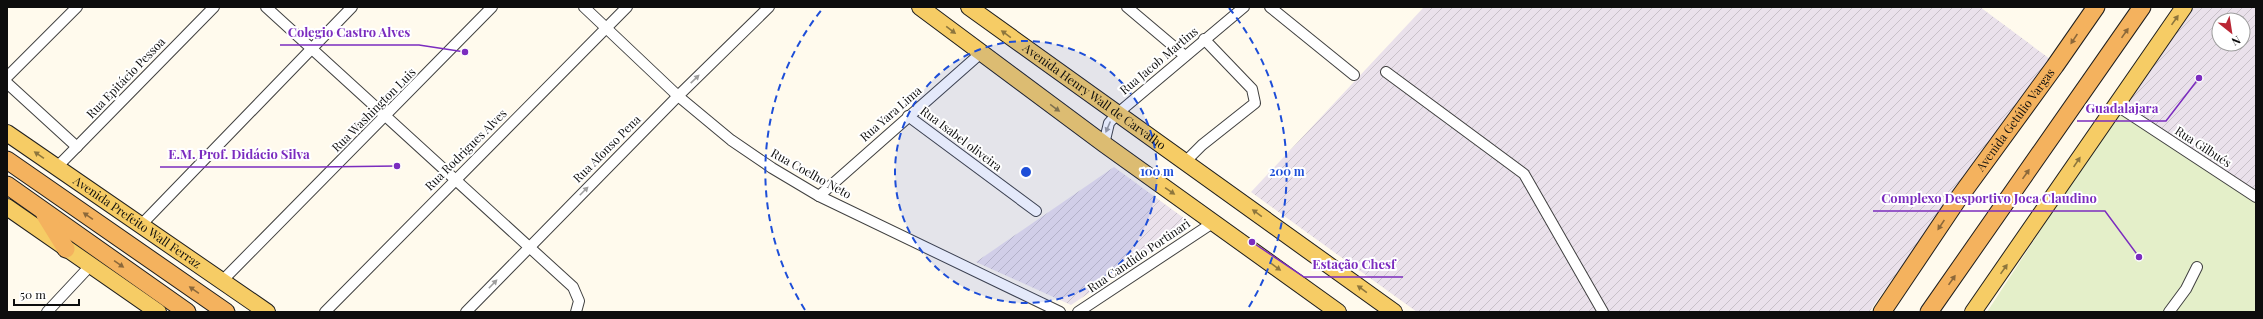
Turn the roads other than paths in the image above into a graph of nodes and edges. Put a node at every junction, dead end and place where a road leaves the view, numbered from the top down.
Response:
1 (77, 7) edge
2 (214, 7) edge
3 (266, 7) edge
4 (352, 7) edge
5 (492, 7) edge
6 (584, 7) edge
7 (627, 7) edge
8 (769, 7) edge
9 (920, 7) edge
10 (969, 7) edge
11 (1127, 7) edge
12 (1244, 7) edge
13 (1270, 7) edge
14 (2096, 7) edge
15 (2142, 7) edge
16 (2184, 7) edge
17 (606, 28) junction
18 (1204, 39) junction
19 (312, 48) junction
20 (981, 53) junction
21 (1185, 56) junction
22 (1386, 72) dead end
23 (1354, 75) dead end
24 (7, 77) edge
25 (7, 83) edge
26 (678, 96) junction
27 (2116, 105) junction
28 (1118, 114) junction
29 (386, 116) junction
30 (908, 116) junction
31 (7, 133) edge
32 (1104, 144) junction
33 (77, 147) junction
34 (7, 160) edge
35 (1185, 162) junction
36 (57, 167) junction
37 (455, 180) junction
38 (7, 185) edge
39 (819, 196) junction
40 (2256, 197) edge
41 (8, 209) edge
42 (42, 210) junction
43 (1036, 212) dead end
44 (1214, 222) junction
45 (141, 225) junction
46 (528, 247) junction
47 (66, 249) junction
48 (90, 266) junction
49 (2197, 267) dead end
50 (222, 281) junction
51 (47, 312) edge
52 (158, 312) edge
53 (187, 312) edge
54 (226, 312) edge
55 (267, 312) edge
56 (325, 312) edge
57 (466, 312) edge
58 (576, 312) edge
59 (1060, 312) edge
60 (1078, 312) edge
61 (1338, 312) edge
62 (1394, 312) edge
63 (1603, 312) edge
64 (1882, 312) edge
65 (1929, 312) edge
66 (1973, 312) edge
67 (2169, 312) edge

1 - 24 street
2 - 33 street, Rua Epitácio Pessoa
3 - 19 street
4 - 19 street
5 - 29 street, Rua Washington Luis
6 - 17 street, Rua Coelho Neto
7 - 17 street, Rua Rodrigues Alves
26 -> 8 street, Rua Afonso Pena
9 -> 20 main road
28 -> 10 main road, Avenida Henry Wall de Carvalho
11 - 21 street
12 - 18 street, Rua Jacob Martins
13 - 23 street
14 -> 64 highway, Avenida Getúlio Vargas
65 -> 15 highway
27 -> 16 main road
17 - 26 street, Rua Coelho Neto
17 - 37 street, Rua Rodrigues Alves
18 - 21 street, Rua Jacob Martins
18 - 35 street
19 - 29 street
19 - 45 street
20 - 30 street, Rua Yara Lima
20 -> 32 main road
21 - 28 street, Rua Jacob Martins
22 - 63 street
25 - 33 street
26 - 39 street, Rua Coelho Neto
46 -> 26 street, Rua Afonso Pena
27 - 40 street, Rua Gilbués
66 -> 27 main road
28 -> 32 street, Rua Jacob Martins
28 - 35 main road, Avenida Henry Wall de Carvalho
29 - 37 street
29 - 50 street, Rua Washington Luis
30 - 39 street, Rua Yara Lima
30 - 43 street, Rua Isabel oliveira
36 -> 31 main road, Avenida Prefeito Wall Ferraz
32 -> 44 main road
33 - 36 street, Rua Epitácio Pessoa
54 -> 34 highway, Avenida Prefeito Wall Ferraz
62 -> 35 main road, Avenida Henry Wall de Carvalho
36 - 45 main road, Avenida Prefeito Wall Ferraz
37 - 46 street
37 - 56 street, Rua Rodrigues Alves
38 - 42 highway
39 - 59 street, Rua Coelho Neto
41 - 47 main road
42 - 47 highway
42 -> 53 highway
44 - 60 street, Rua Candido Portinari
44 -> 61 main road
45 - 50 main road, Avenida Prefeito Wall Ferraz
57 -> 46 street, Rua Afonso Pena
46 - 58 street
47 - 48 main road
48 - 51 street
48 - 52 main road
49 - 67 street
50 - 55 main road, Avenida Prefeito Wall Ferraz

